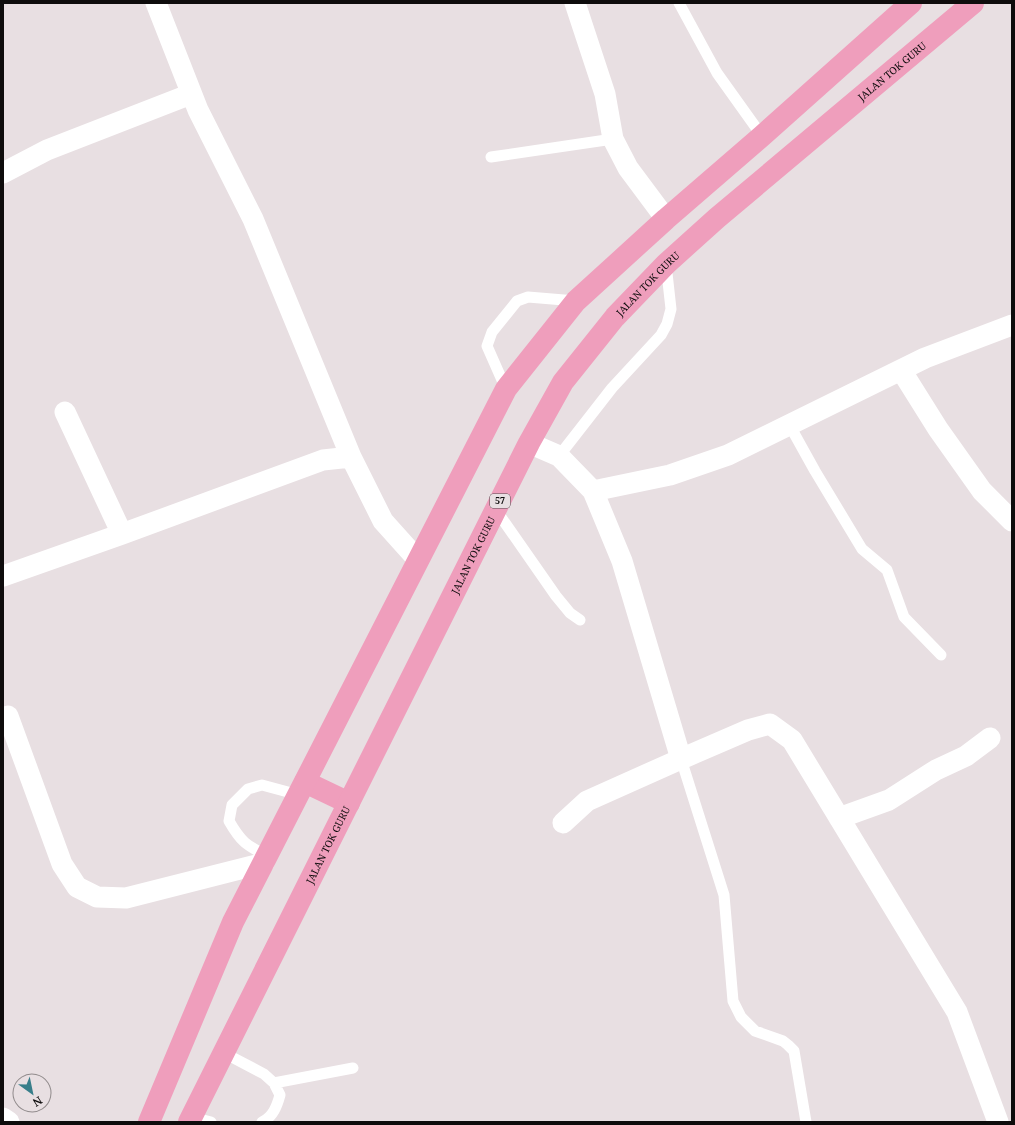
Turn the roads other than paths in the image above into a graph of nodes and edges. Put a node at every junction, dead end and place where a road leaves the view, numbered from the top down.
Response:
1 (156, 3) edge
2 (575, 3) edge
3 (679, 3) edge
4 (911, 3) edge
5 (973, 3) edge
6 (192, 94) junction
7 (762, 136) junction
8 (613, 139) junction
9 (491, 157) dead end
10 (3, 174) edge
11 (666, 219) junction
12 (666, 264) junction
13 (576, 301) junction
14 (1012, 325) edge
15 (901, 370) junction
16 (506, 389) junction
17 (65, 412) dead end
18 (790, 426) junction
19 (529, 443) junction
20 (560, 456) junction
21 (351, 457) junction
22 (593, 491) junction
23 (496, 510) junction
24 (1012, 521) edge
25 (122, 534) junction
26 (418, 560) junction
27 (3, 576) edge
28 (580, 620) dead end
29 (941, 655) dead end
30 (8, 716) dead end
31 (990, 738) dead end
32 (681, 759) junction
33 (302, 789) junction
34 (349, 803) junction
35 (839, 818) junction
36 (563, 823) dead end
37 (266, 859) junction
38 (224, 1053) junction
39 (353, 1068) dead end
40 (274, 1083) junction
41 (3, 1118) edge
42 (197, 1120) edge
43 (266, 1121) edge
44 (8, 1122) edge
45 (149, 1122) edge
46 (806, 1122) edge
47 (998, 1122) edge

1 - 6 street
2 - 8 street
3 - 7 lane
4 - 7 main road
5 - 12 main road, JALAN TOK GURU / 57
6 - 10 street
6 - 21 street
7 - 11 main road
8 - 9 lane
8 - 11 street
11 - 13 main road
12 - 19 main road, JALAN TOK GURU / 57
12 - 20 lane
13 - 16 main road
13 - 16 lane
14 - 15 street
15 - 18 street
15 - 24 street
16 - 26 main road
17 - 25 street
18 - 22 street
18 - 29 lane
19 - 20 street
19 - 23 main road, JALAN TOK GURU / 57
20 - 22 street
21 - 25 street
21 - 26 street
22 - 32 street
23 - 28 lane
23 - 34 main road, JALAN TOK GURU / 57
25 - 27 street
26 - 33 main road
30 - 37 street
31 - 35 street
32 - 35 street
32 - 36 street
32 - 46 lane
33 - 34 main road
33 - 37 main road
33 - 37 lane
34 - 38 main road, JALAN TOK GURU / 57
35 - 47 street
37 - 45 main road
38 - 40 lane
38 - 42 main road, JALAN TOK GURU / 57
39 - 40 lane
40 - 43 lane
41 - 44 street

